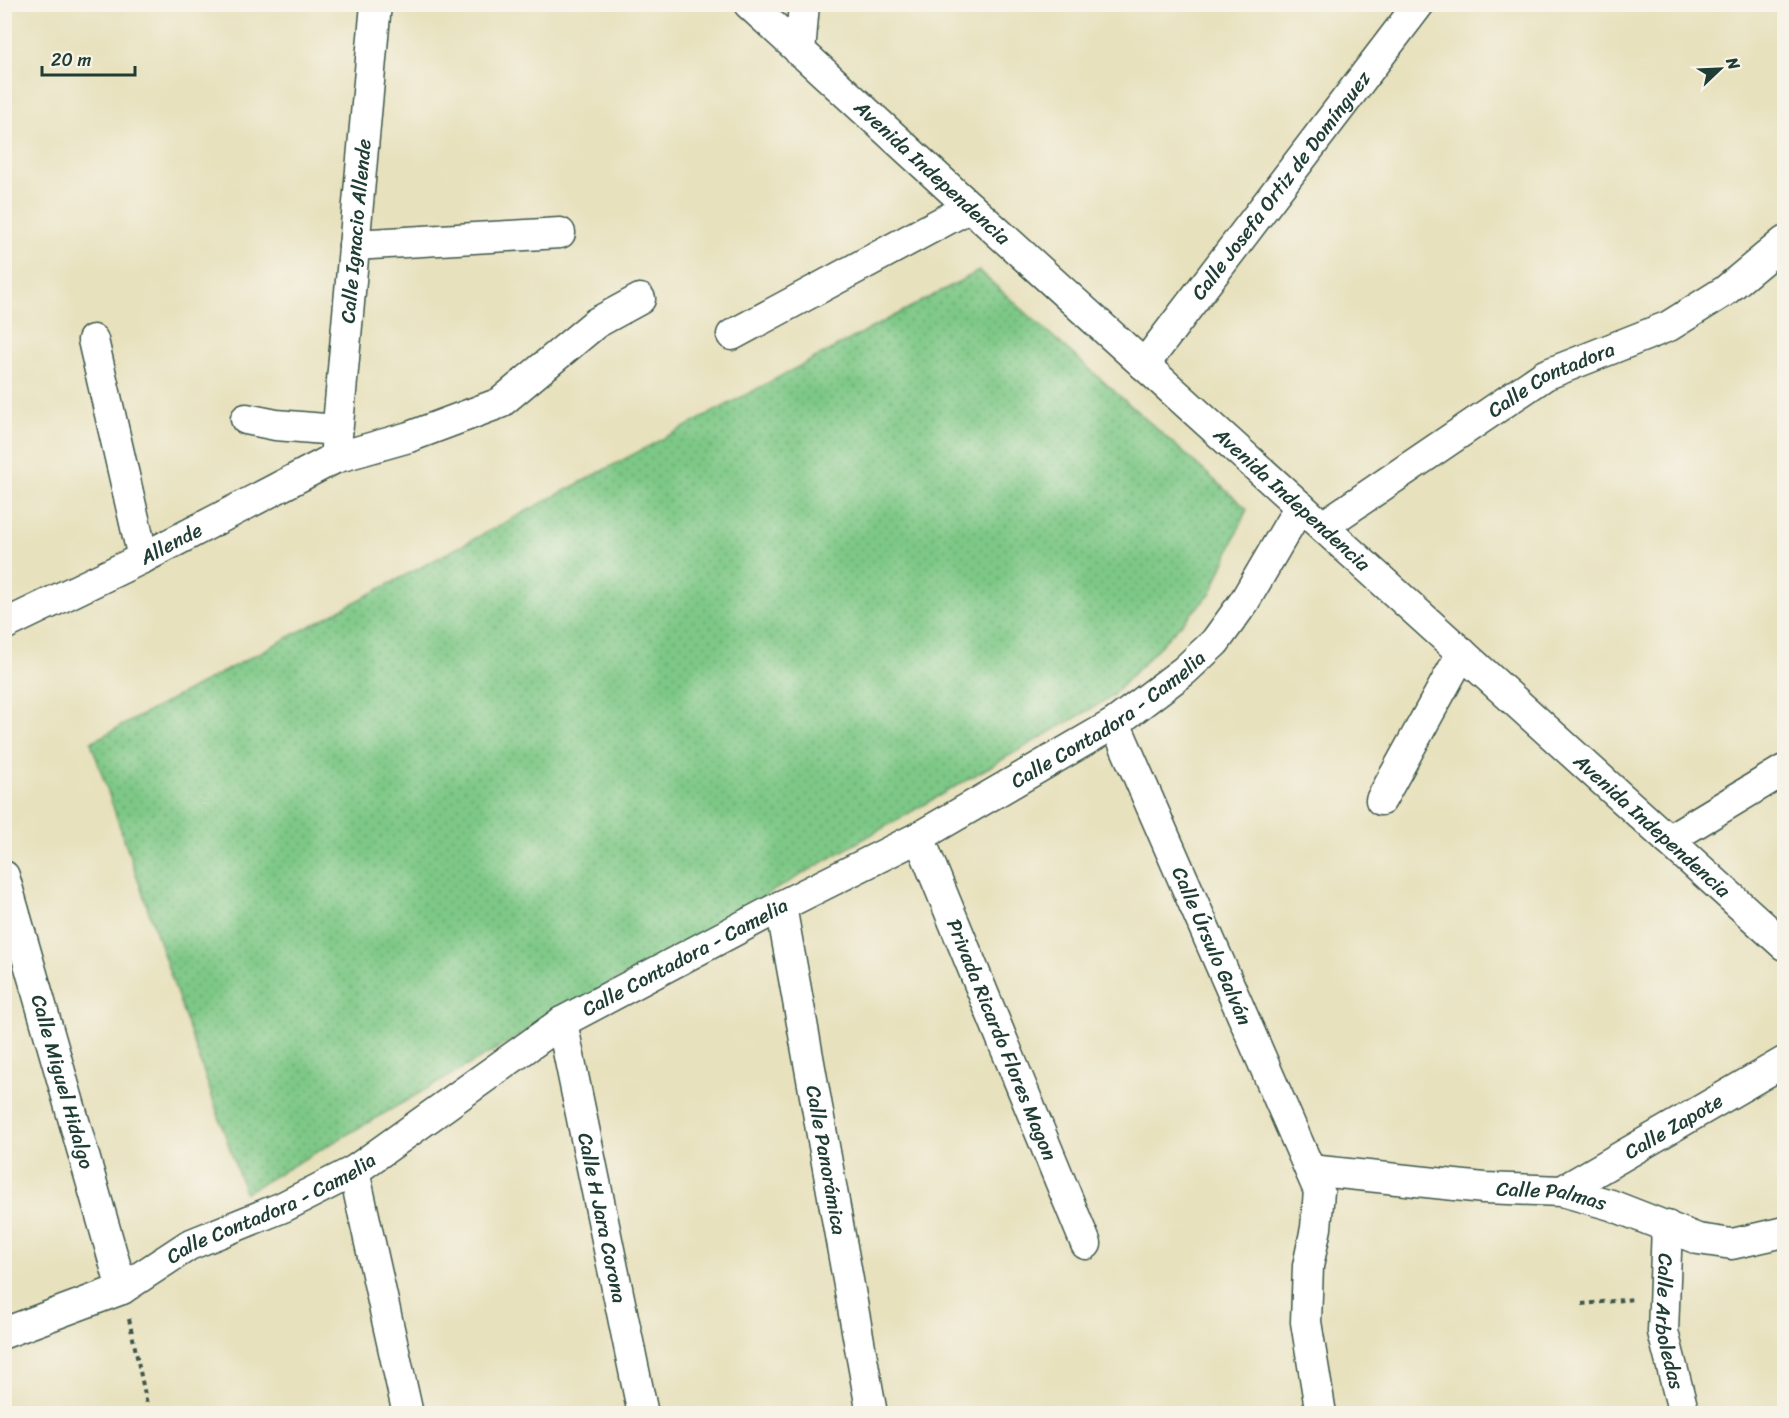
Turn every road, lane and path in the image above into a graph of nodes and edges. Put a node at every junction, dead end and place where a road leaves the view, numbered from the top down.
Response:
1 (376, 4) edge
2 (749, 4) edge
3 (804, 4) edge
4 (1419, 4) edge
5 (800, 52) junction
6 (970, 207) junction
7 (560, 233) dead end
8 (1785, 242) edge
9 (354, 244) junction
10 (640, 300) dead end
11 (732, 335) dead end
12 (93, 340) dead end
13 (1144, 365) junction
14 (246, 420) dead end
15 (336, 444) junction
16 (1300, 506) junction
17 (1323, 526) junction
18 (143, 558) junction
19 (4, 625) edge
20 (1462, 652) junction
21 (1115, 723) junction
22 (1785, 770) edge
23 (1381, 800) dead end
24 (919, 837) junction
25 (1668, 840) junction
26 (4, 876) edge
27 (781, 906) junction
28 (1785, 945) edge
29 (562, 1022) junction
30 (1785, 1062) edge
31 (1310, 1170) junction
32 (354, 1171) junction
33 (1562, 1191) junction
34 (1667, 1226) junction
35 (1785, 1232) edge
36 (1086, 1244) dead end
37 (123, 1288) junction
38 (1665, 1296) junction
39 (1582, 1304) dead end
40 (4, 1333) edge
41 (149, 1413) edge
42 (408, 1413) edge
43 (643, 1413) edge
44 (872, 1413) edge
45 (1321, 1413) edge
46 (1683, 1413) edge

1 - 9 street, Calle Ignacio Allende
2 - 5 street, Avenida Independencia
3 - 5 street
4 - 13 street, Calle Josefa Ortiz de Domínguez
5 - 6 street, Avenida Independencia
6 - 11 street
6 - 13 street, Avenida Independencia
7 - 9 street
8 - 17 street, Calle Contadora
9 - 15 street, Calle Ignacio Allende
10 - 15 street
12 - 18 street
13 - 16 street, Avenida Independencia
14 - 15 street
15 - 18 street, Allende
16 - 17 street, Avenida Independencia
16 - 21 street, Calle Contadora - Camelia
17 - 20 street, Avenida Independencia
18 - 19 street, Allende
20 - 23 street
20 - 25 street, Avenida Independencia
21 - 24 street, Calle Contadora - Camelia
21 - 31 street, Calle Úrsulo Galván
22 - 25 street
24 - 27 street, Calle Contadora - Camelia
24 - 36 street, Privada Ricardo Flores Magon
25 - 28 street, Avenida Independencia
26 - 37 street, Calle Miguel Hidalgo
27 - 29 street, Calle Contadora - Camelia
27 - 44 street, Calle Panorámica
29 - 32 street, Calle Contadora - Camelia
29 - 43 street, Calle H Jara Corona
30 - 33 street, Calle Zapote
31 - 33 street, Calle Palmas
31 - 45 street, Calle Úrsulo Galván
32 - 37 street, Calle Contadora - Camelia
32 - 42 street
33 - 34 street, Calle Palmas
34 - 35 street, Calle Palmas
34 - 38 street, Calle Arboledas
37 - 40 street, Calle Contadora - Camelia
37 - 41 path
38 - 39 path
38 - 46 street, Calle Arboledas

